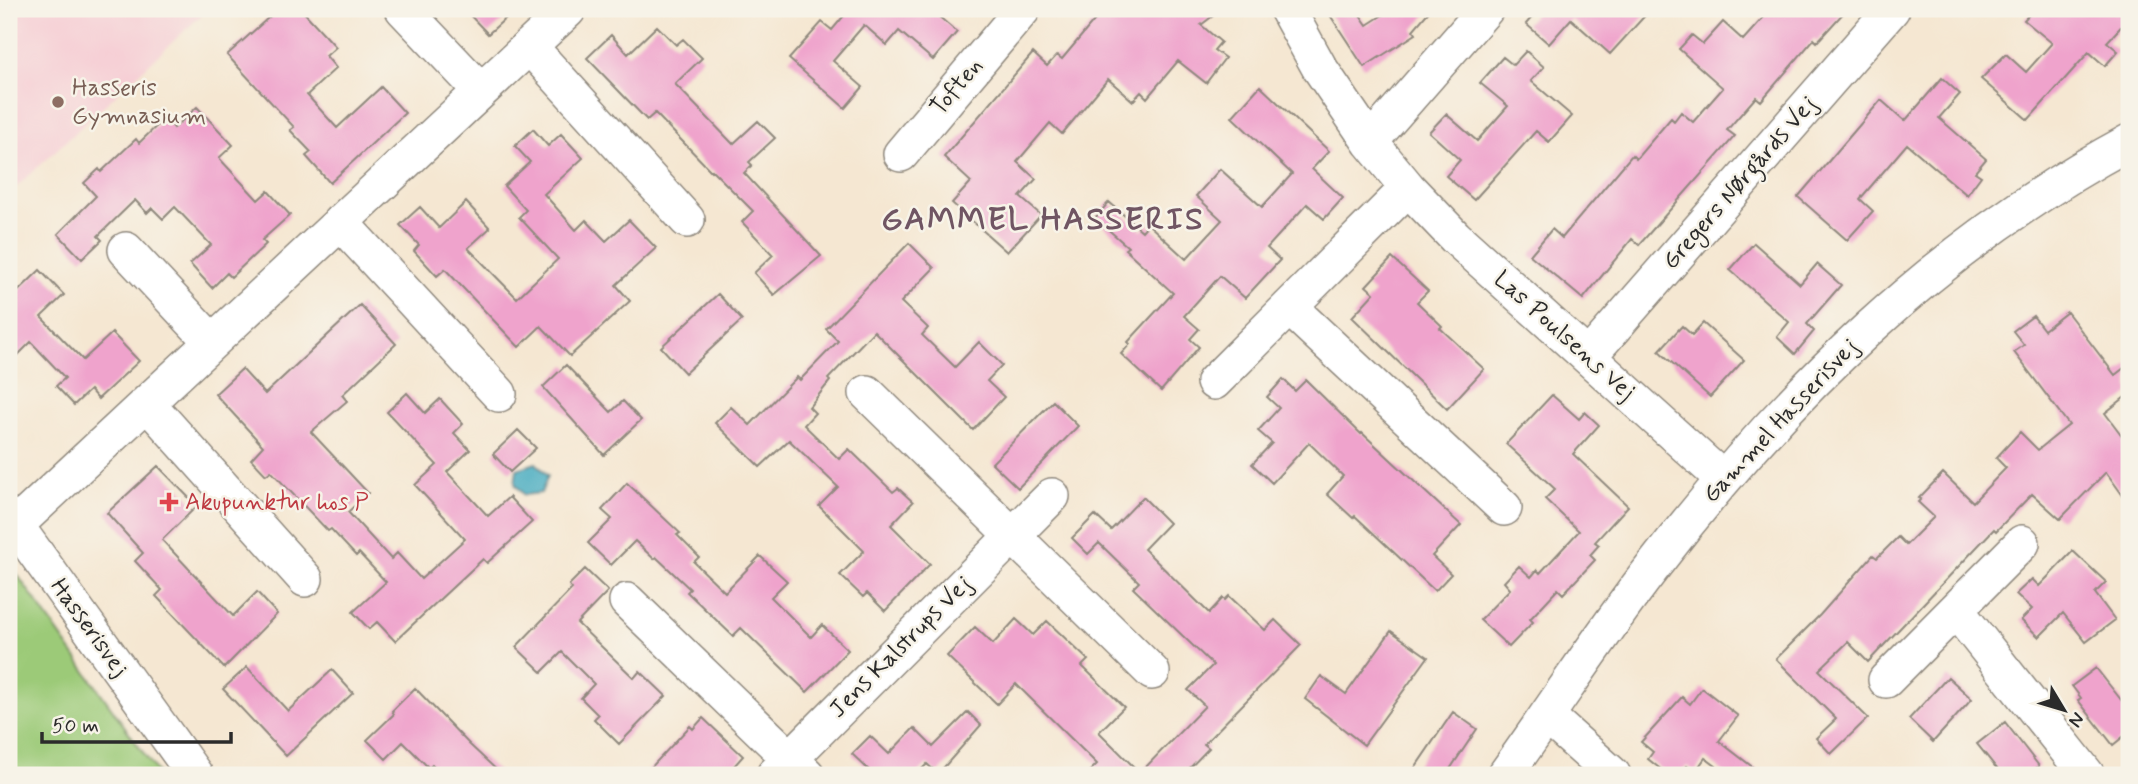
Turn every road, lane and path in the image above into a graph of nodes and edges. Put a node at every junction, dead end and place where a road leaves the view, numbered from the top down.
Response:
1 (403, 9) edge
2 (1287, 9) edge
3 (1486, 9) edge
4 (1892, 9) edge
5 (568, 10) edge
6 (1012, 13) edge
7 (529, 46) junction
8 (481, 91) junction
9 (1370, 142) junction
10 (2129, 142) edge
11 (901, 153) dead end
12 (1408, 188) junction
13 (687, 220) dead end
14 (340, 222) junction
15 (126, 250) dead end
16 (1290, 307) junction
17 (212, 342) junction
18 (1588, 357) junction
19 (1214, 383) dead end
20 (867, 393) dead end
21 (499, 394) dead end
22 (147, 402) junction
23 (1723, 479) junction
24 (1052, 496) dead end
25 (1504, 508) dead end
26 (12, 521) edge
27 (1013, 535) junction
28 (2022, 543) dead end
29 (305, 579) dead end
30 (627, 601) dead end
31 (1955, 610) junction
32 (1152, 672) dead end
33 (1886, 680) dead end
34 (1547, 716) junction
35 (790, 770) edge
36 (194, 775) edge
37 (1505, 775) edge
38 (1613, 775) edge
39 (2087, 775) edge

1 - 8 street
2 - 9 street, Las Poulsens Vej
3 - 9 street
4 - 18 street, Gregers Nørgårds Vej
5 - 7 street
6 - 11 street, Toften
7 - 8 street
7 - 13 street
8 - 14 street
9 - 12 street, Las Poulsens Vej
10 - 23 street, Gammel Hasserisvej
12 - 16 street
12 - 18 street, Las Poulsens Vej
14 - 17 street
14 - 21 street
15 - 17 street
16 - 19 street
16 - 25 street
17 - 22 street
18 - 23 street, Las Poulsens Vej
20 - 27 street
22 - 26 street
22 - 29 street
23 - 34 street, Gammel Hasserisvej
24 - 27 street, Jens Kalstrups Vej
26 - 36 street, Hasserisvej
27 - 32 street
27 - 35 street, Jens Kalstrups Vej
28 - 31 street
30 - 35 street, Jens Kalstrups Vej
31 - 33 street
31 - 39 street
34 - 37 street, Gammel Hasserisvej
34 - 38 street

